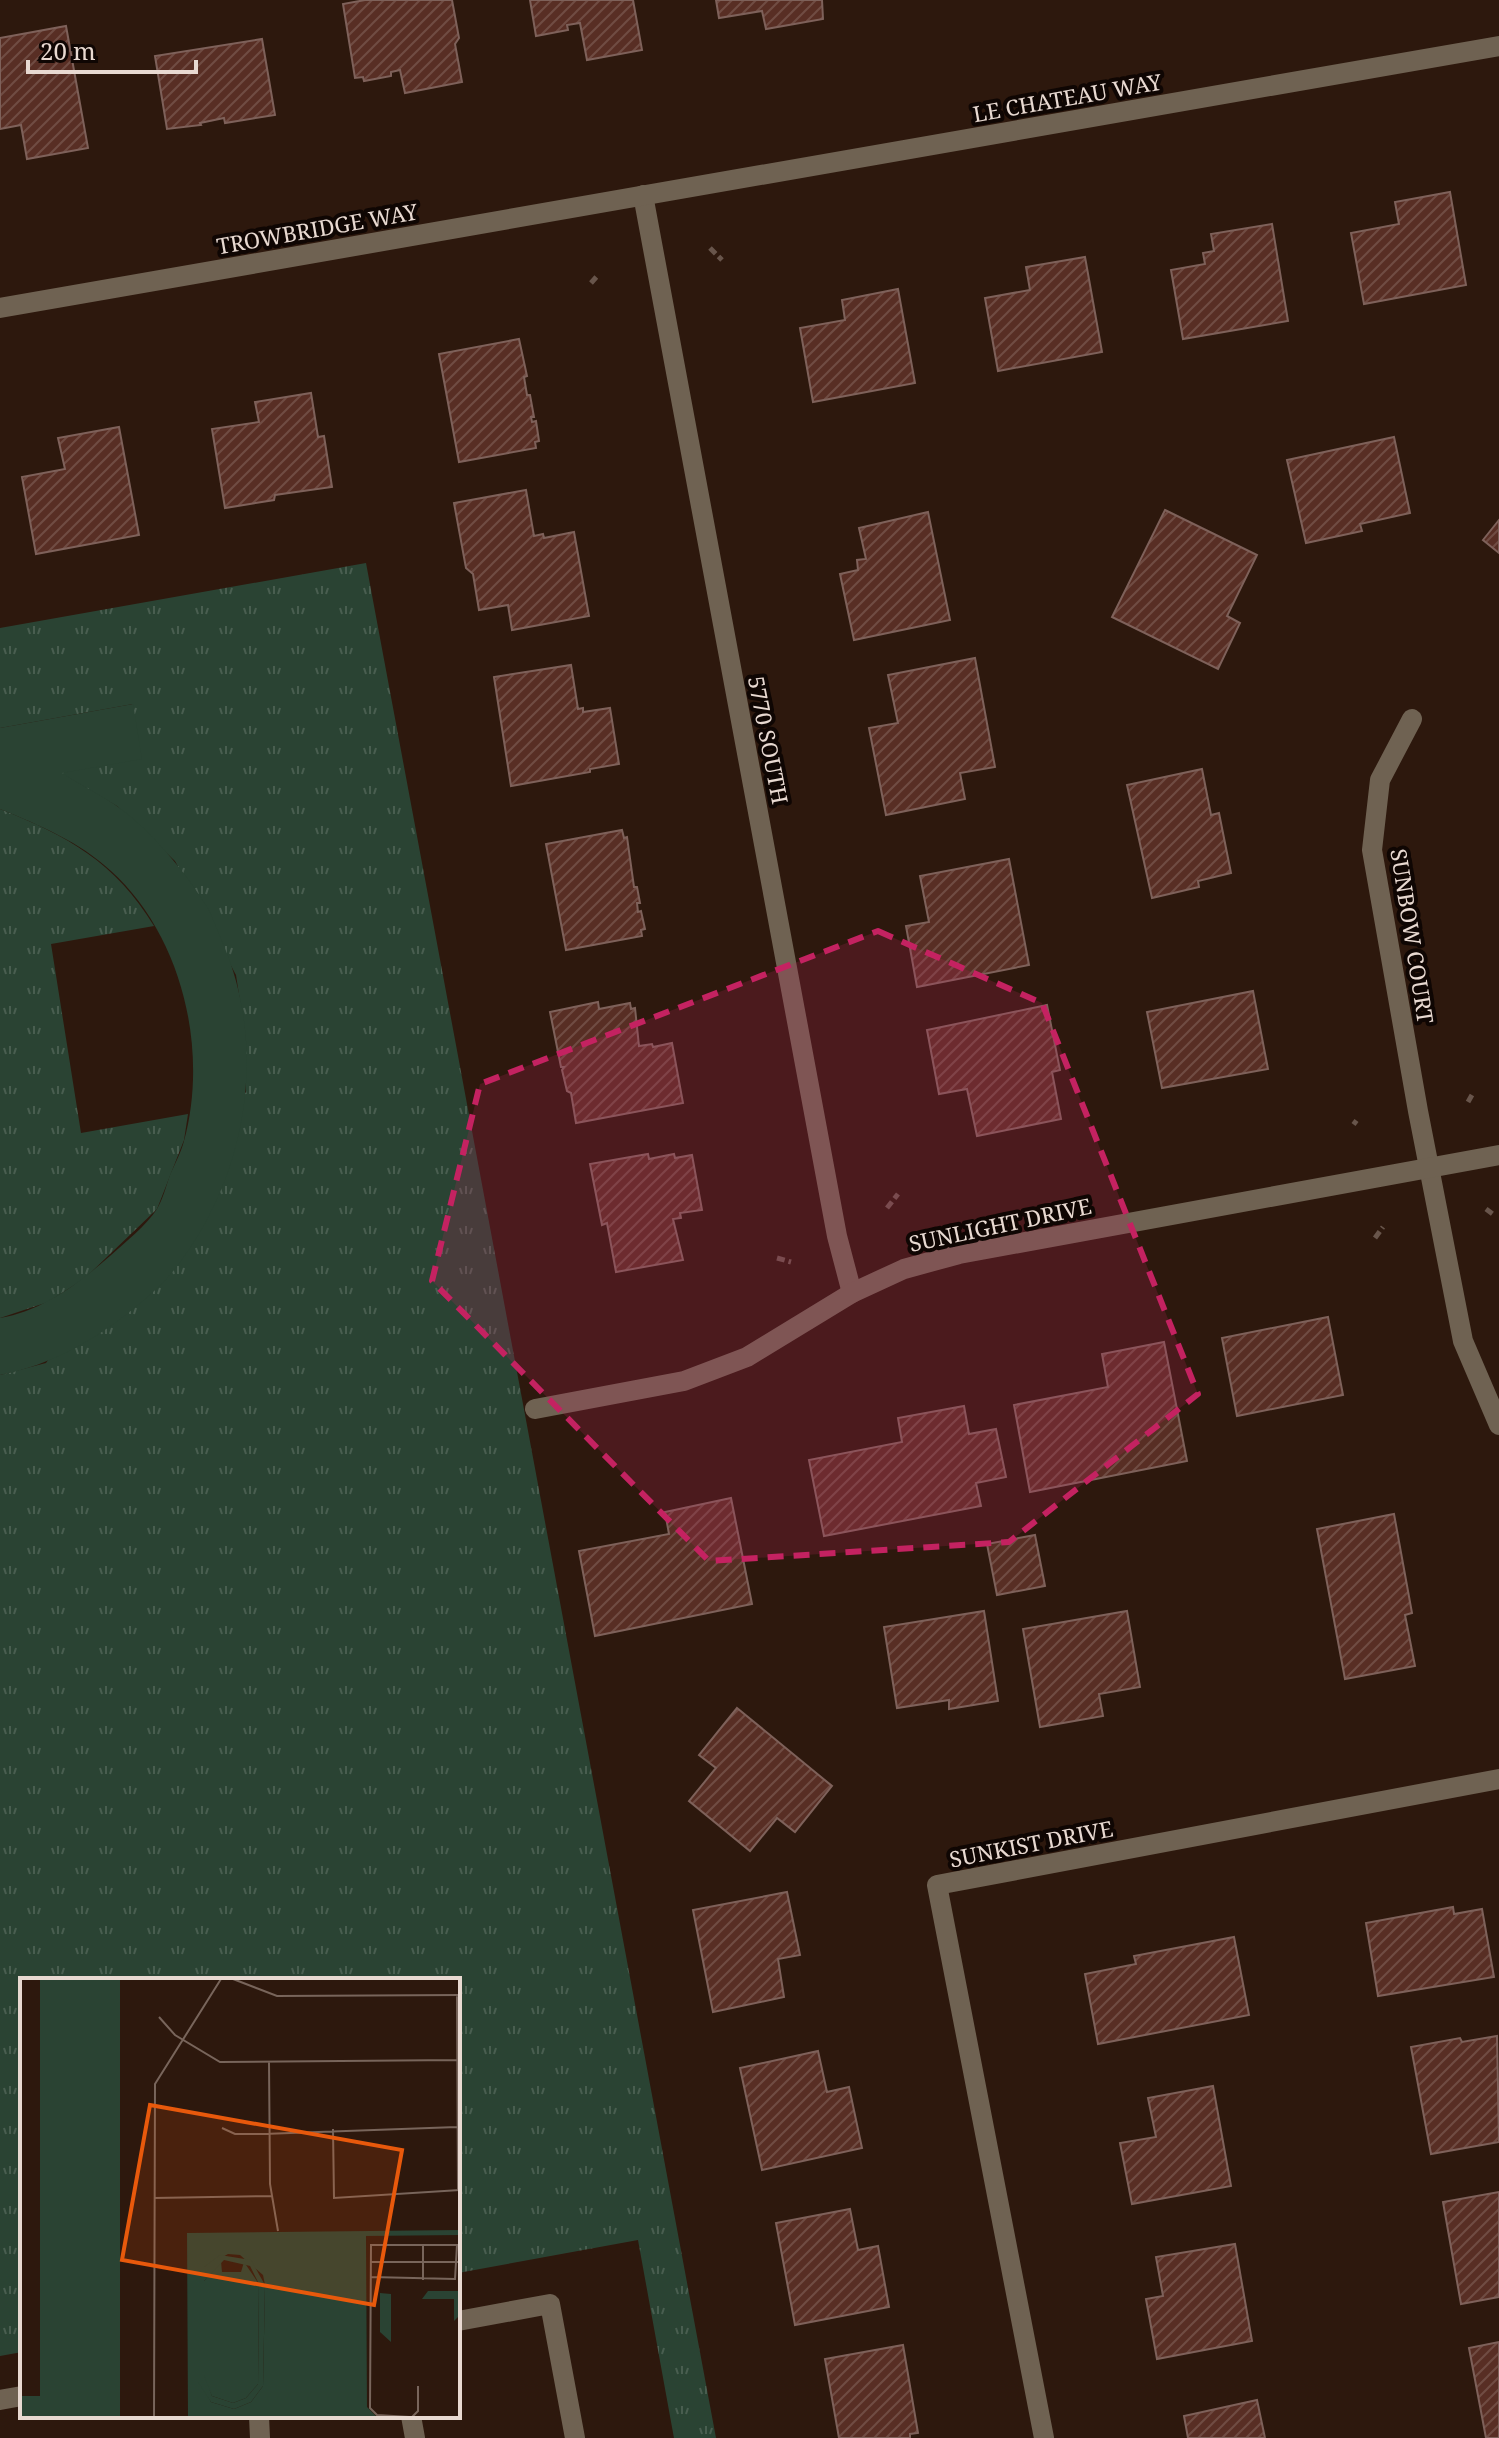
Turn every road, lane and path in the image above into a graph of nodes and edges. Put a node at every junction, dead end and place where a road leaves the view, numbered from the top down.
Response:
1 (1499, 46) edge
2 (643, 195) junction
3 (710, 248) dead end
4 (722, 260) dead end
5 (599, 274) dead end
6 (591, 283) dead end
7 (0, 308) edge
8 (1412, 719) dead end
9 (1472, 1095) dead end
10 (1468, 1102) dead end
11 (1499, 1155) edge
12 (1430, 1167) junction
13 (898, 1194) dead end
14 (887, 1208) dead end
15 (1486, 1209) dead end
16 (1494, 1215) dead end
17 (1383, 1227) dead end
18 (1375, 1238) dead end
19 (777, 1258) dead end
20 (791, 1262) dead end
21 (852, 1293) junction
22 (535, 1409) dead end
23 (1499, 1425) edge
24 (1499, 1779) edge
25 (460, 2321) edge
26 (20, 2396) edge
27 (0, 2400) edge
28 (259, 2418) edge
29 (411, 2418) edge
30 (260, 2438) edge
31 (415, 2438) edge
32 (575, 2438) edge
33 (1044, 2438) edge

1 - 2 street, LE CHATEAU WAY
2 - 7 street, TROWBRIDGE WAY
2 - 21 street, 5770 SOUTH
3 - 4 path
5 - 6 path
8 - 12 street, SUNBOW COURT
9 - 10 path
11 - 12 street, SUNLIGHT DRIVE
12 - 21 street, SUNLIGHT DRIVE
12 - 23 street, SUNBOW COURT
13 - 14 path
15 - 16 path
17 - 18 path
19 - 20 path
21 - 22 street, SUNLIGHT DRIVE
24 - 33 street, SUNKIST DRIVE
25 - 32 street
26 - 27 street
28 - 30 street
29 - 31 street

